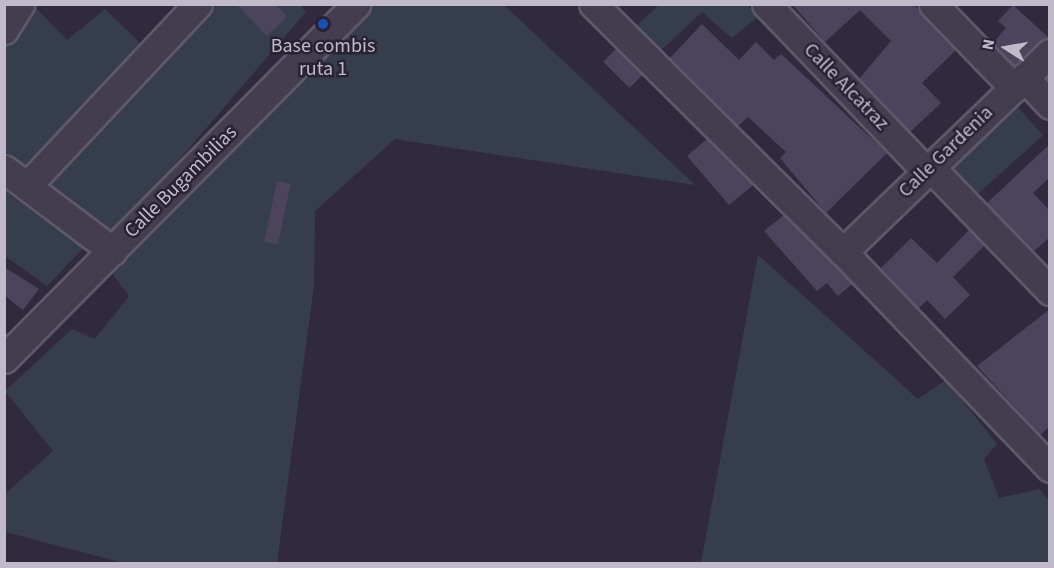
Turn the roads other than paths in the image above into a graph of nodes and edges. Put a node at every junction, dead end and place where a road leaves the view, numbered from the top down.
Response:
1 (20, 4) edge
2 (198, 4) edge
3 (356, 4) edge
4 (593, 4) edge
5 (766, 4) edge
6 (933, 4) edge
7 (4, 30) edge
8 (1050, 53) edge
9 (1019, 83) junction
10 (1050, 105) edge
11 (4, 169) edge
12 (928, 169) junction
13 (27, 186) junction
14 (113, 252) junction
15 (843, 252) junction
16 (1050, 291) edge
17 (7, 353) edge
18 (1050, 468) edge

1 - 7 street
2 - 13 street
3 - 14 street, Calle Bugambilias
4 - 15 street
5 - 12 street, Calle Alcatraz
6 - 9 street
8 - 9 street, Calle Gardenia
9 - 10 street
9 - 12 street, Calle Gardenia
11 - 13 street
12 - 15 street, Calle Gardenia
12 - 16 street, Calle Alcatraz
13 - 14 street
14 - 17 street, Calle Bugambilias
15 - 18 street

